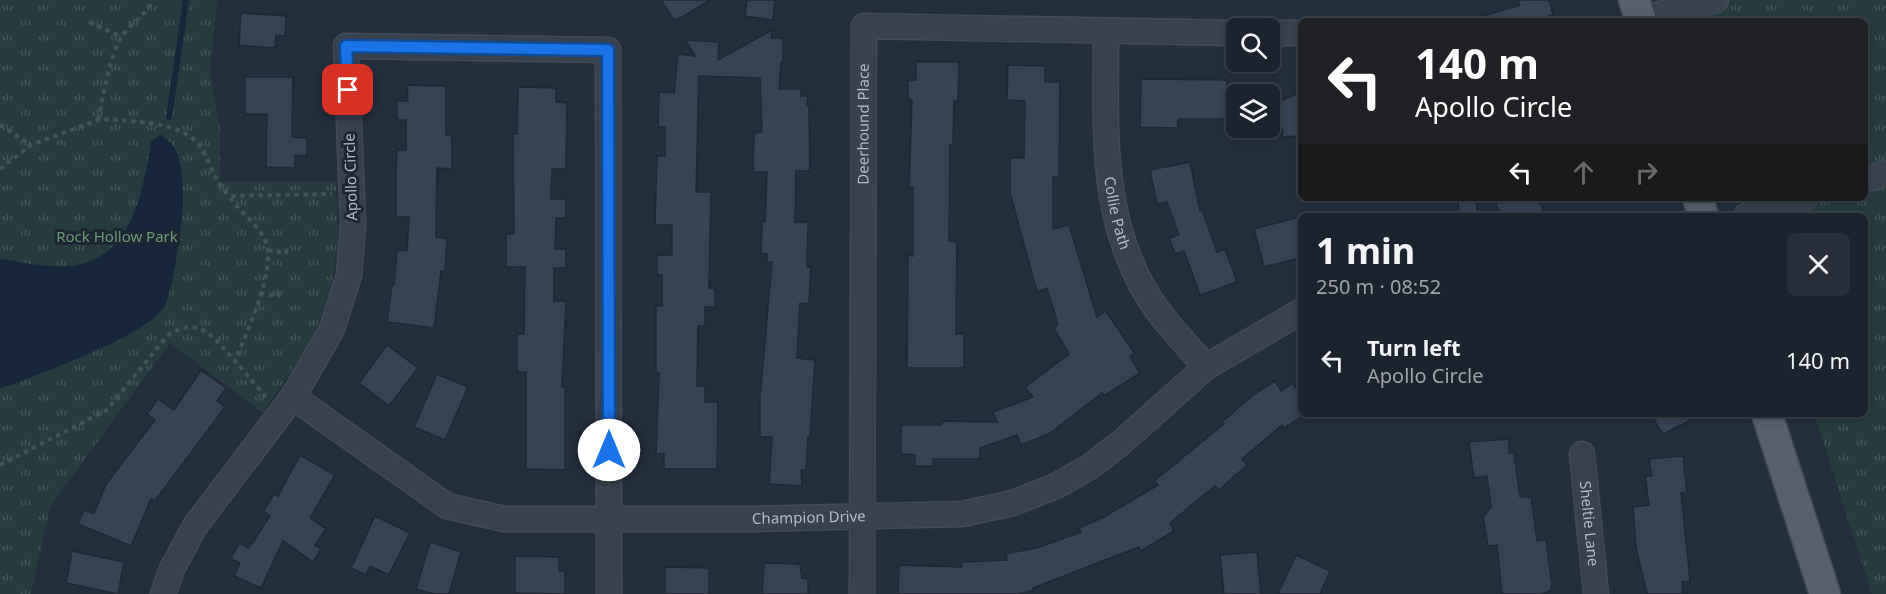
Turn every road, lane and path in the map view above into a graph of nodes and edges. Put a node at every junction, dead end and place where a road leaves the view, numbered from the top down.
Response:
1 (152, 0) edge
2 (1716, 0) edge
3 (1638, 13) edge
4 (89, 22) dead end
5 (1106, 32) junction
6 (1226, 33) edge
7 (1280, 33) edge
8 (1298, 33) edge
9 (122, 37) junction
10 (98, 120) junction
11 (0, 125) edge
12 (31, 146) junction
13 (0, 169) edge
14 (1886, 173) edge
15 (1868, 179) edge
16 (333, 194) dead end
17 (229, 196) junction
18 (1795, 201) edge
19 (1756, 213) edge
20 (287, 245) dead end
21 (268, 250) junction
22 (279, 288) dead end
23 (260, 293) junction
24 (1298, 313) edge
25 (235, 361) junction
26 (1206, 367) junction
27 (292, 397) junction
28 (267, 398) dead end
29 (1768, 417) edge
30 (1582, 454) dead end
31 (0, 465) edge
32 (864, 517) junction
33 (609, 520) junction
34 (163, 594) edge
35 (609, 594) edge
36 (862, 594) edge
37 (1596, 594) edge
38 (1825, 594) edge

1 - 9 path
2 - 3 street
4 - 9 path
5 - 6 street, Deerhound Place
5 - 26 street, Collie Path
5 - 32 street, Deerhound Place
7 - 8 street
9 - 10 path
10 - 12 path
10 - 17 path
11 - 12 path
12 - 13 path
14 - 15 street
16 - 17 path
17 - 21 path
18 - 19 street
20 - 21 path
21 - 23 path
22 - 23 path
23 - 25 path
24 - 26 street, Champion Drive
25 - 28 path
25 - 31 path
26 - 32 street, Champion Drive
27 - 33 street, Champion Drive
27 - 33 street, Apollo Circle
27 - 34 street, Apollo Circle
29 - 38 main road
30 - 37 street, Sheltie Lane
32 - 33 street, Champion Drive
32 - 36 street, Deerhound Place
33 - 35 street, Apollo Circle

